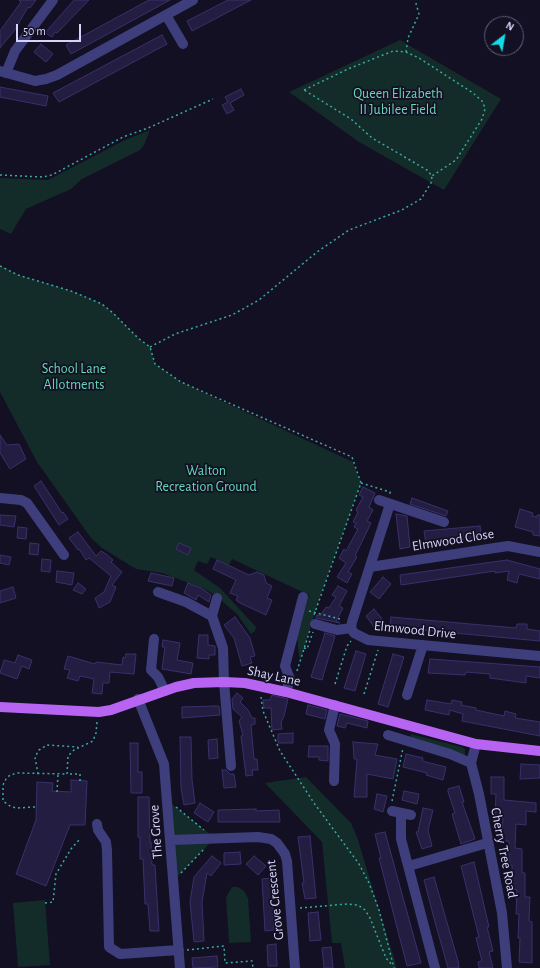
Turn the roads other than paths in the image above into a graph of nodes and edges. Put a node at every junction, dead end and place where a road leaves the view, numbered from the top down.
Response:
1 (54, 0) edge
2 (193, 0) edge
3 (166, 15) junction
4 (183, 44) dead end
5 (3, 72) edge
6 (0, 498) edge
7 (379, 500) dead end
8 (390, 504) junction
9 (444, 522) dead end
10 (540, 552) edge
11 (64, 555) dead end
12 (370, 567) junction
13 (158, 592) dead end
14 (304, 597) dead end
15 (217, 598) dead end
16 (212, 616) junction
17 (313, 624) road end
18 (353, 629) junction
19 (154, 639) dead end
20 (422, 645) junction
21 (540, 656) edge
22 (224, 682) junction
23 (165, 691) junction
24 (286, 692) junction
25 (407, 695) dead end
26 (138, 699) junction
27 (336, 705) junction
28 (0, 707) edge
29 (388, 735) dead end
30 (476, 744) junction
31 (540, 751) edge
32 (471, 763) junction
33 (231, 766) dead end
34 (334, 781) dead end
35 (411, 815) dead end
36 (97, 824) dead end
37 (171, 840) junction
38 (487, 843) junction
39 (409, 866) junction
40 (179, 950) junction
41 (180, 968) edge
42 (295, 968) edge
43 (435, 968) edge
44 (507, 968) edge

1 - 5 street
2 - 3 street
3 - 4 street
3 - 5 street
6 - 11 street
7 - 8 street
8 - 9 street
8 - 12 street, Elmwood Drive
10 - 12 street, Elmwood Close
12 - 18 street, Elmwood Drive
13 - 16 street
14 - 24 street
15 - 16 street
16 - 22 street
17 - 18 street
18 - 20 street, Elmwood Drive
19 - 23 street
20 - 21 street, Elmwood Drive
20 - 25 street
22 - 23 main road, Shay Lane
22 - 24 main road, Shay Lane
22 - 33 street
23 - 26 main road, Shay Lane
24 - 27 main road, Shay Lane
26 - 28 main road, Shay Lane
26 - 37 street, The Grove
27 - 30 main road, Shay Lane
27 - 34 street
29 - 32 street
30 - 31 main road, Shay Lane
30 - 32 street, Cherry Tree Road
32 - 38 street, Cherry Tree Road
35 - 39 street
36 - 40 street
37 - 40 street, The Grove
37 - 42 street, Grove Crescent
38 - 39 street
38 - 44 street, Cherry Tree Road
39 - 43 street
40 - 41 street, The Grove

